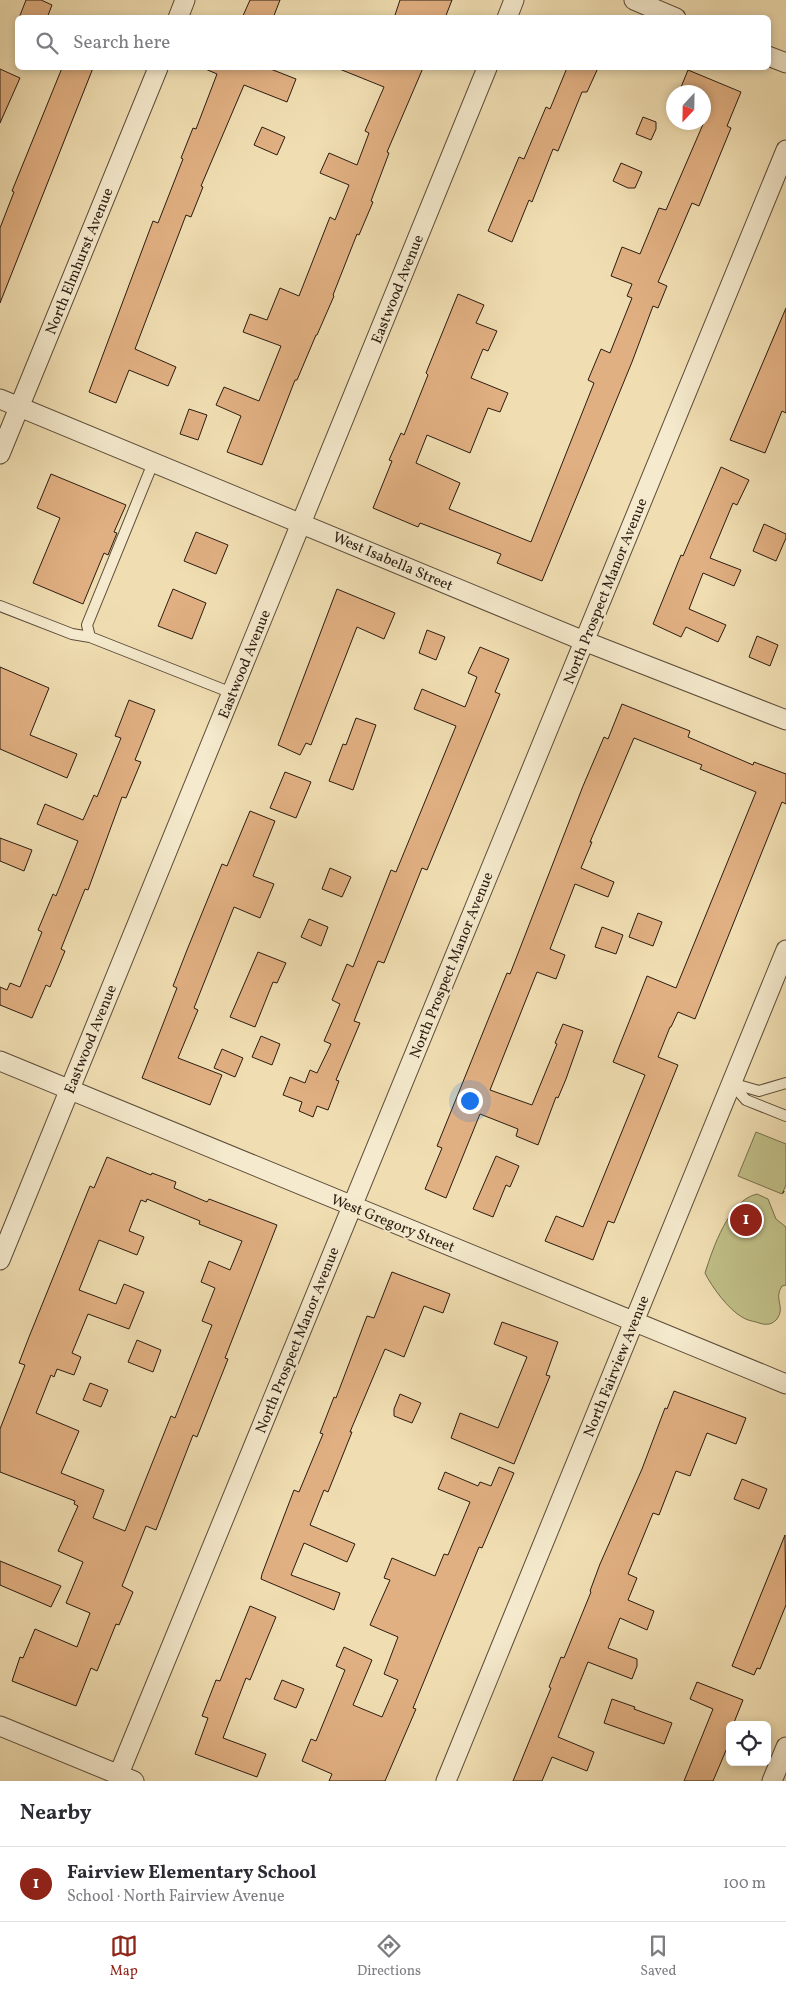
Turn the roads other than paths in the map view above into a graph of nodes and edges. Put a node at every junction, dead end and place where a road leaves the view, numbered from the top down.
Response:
1 (185, 0) edge
2 (514, 0) edge
3 (634, 0) edge
4 (179, 15) edge
5 (508, 15) edge
6 (669, 15) edge
7 (771, 57) edge
8 (786, 63) edge
9 (157, 70) edge
10 (486, 70) edge
11 (786, 150) edge
12 (0, 399) edge
13 (19, 407) junction
14 (0, 454) edge
15 (153, 463) junction
16 (302, 523) junction
17 (0, 606) edge
18 (90, 637) junction
19 (584, 641) junction
20 (232, 693) junction
21 (786, 720) edge
22 (786, 950) edge
23 (0, 1061) edge
24 (731, 1083) junction
25 (786, 1083) edge
26 (70, 1089) junction
27 (786, 1116) edge
28 (352, 1206) junction
29 (0, 1260) edge
30 (634, 1322) junction
31 (786, 1384) edge
32 (0, 1726) edge
33 (786, 1747) edge
34 (123, 1779) edge
35 (446, 1781) edge
36 (772, 1781) edge

1 - 4 street
2 - 5 street
3 - 6 street
7 - 8 street
9 - 13 street, North Elmhurst Avenue
10 - 16 street, Eastwood Avenue
11 - 19 street, North Prospect Manor Avenue
12 - 13 street, West Isabella Street
13 - 14 street, North Elmhurst Avenue
13 - 15 street, West Isabella Street
15 - 16 street, West Isabella Street
15 - 18 lane
16 - 19 street, West Isabella Street
16 - 20 street, Eastwood Avenue
17 - 18 lane
18 - 20 lane
19 - 21 street, West Isabella Street
19 - 28 street, North Prospect Manor Avenue
20 - 26 street, Eastwood Avenue
22 - 24 street, North Fairview Avenue
23 - 26 street, West Gregory Street
24 - 25 lane
24 - 27 lane
24 - 30 street, North Fairview Avenue
26 - 28 street, West Gregory Street
26 - 29 street, Eastwood Avenue
28 - 30 street, West Gregory Street
28 - 34 street, North Prospect Manor Avenue
30 - 31 street, West Gregory Street
30 - 35 street, North Fairview Avenue
32 - 34 street
33 - 36 street

